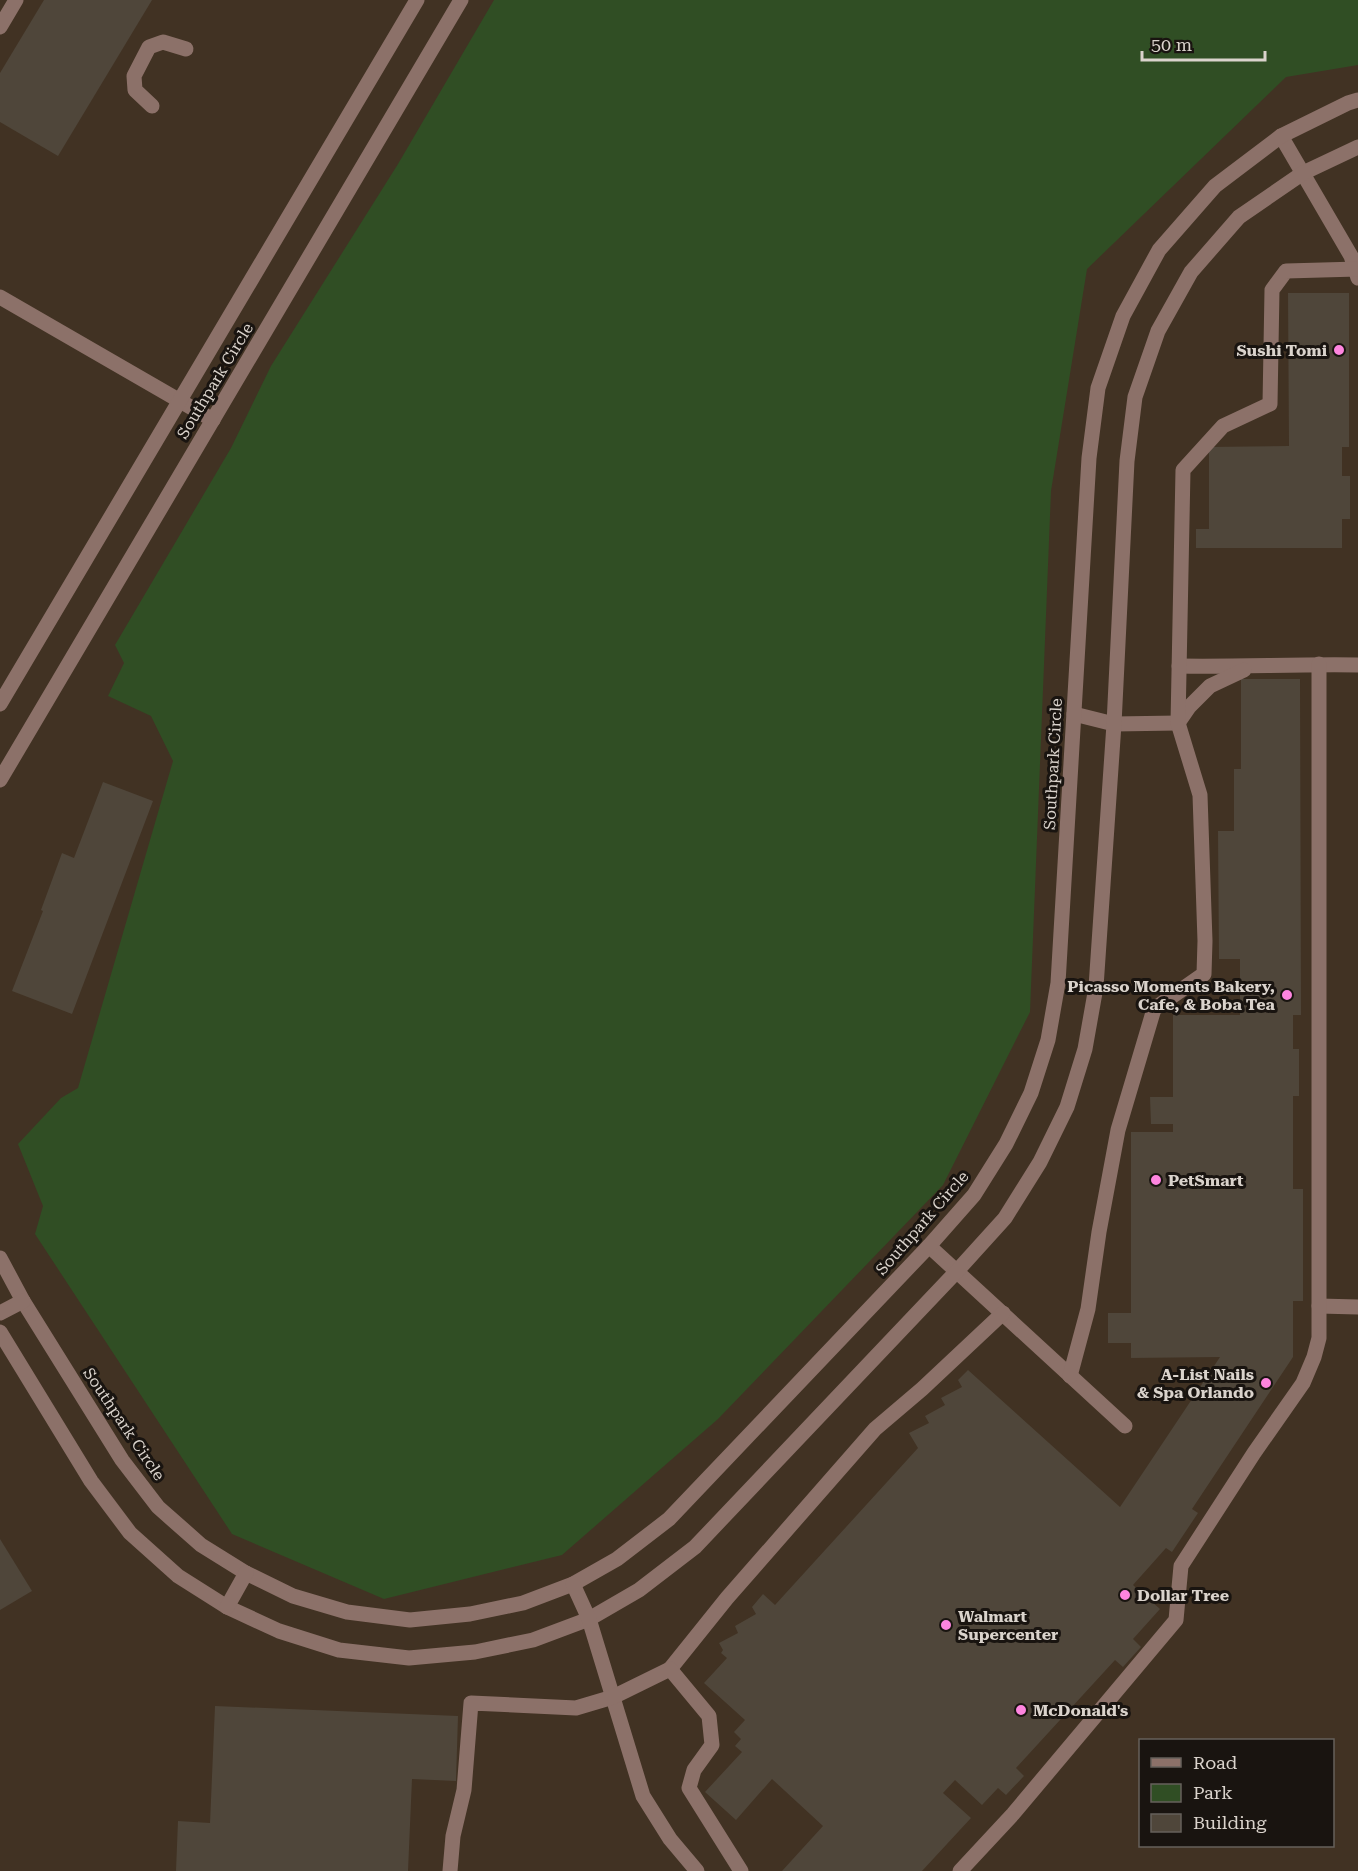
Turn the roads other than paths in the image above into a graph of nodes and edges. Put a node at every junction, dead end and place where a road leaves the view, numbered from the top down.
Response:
1 (16, 0) edge
2 (417, 0) edge
3 (461, 0) edge
4 (0, 27) edge
5 (186, 49) dead end
6 (1358, 100) edge
7 (152, 106) dead end
8 (1281, 136) junction
9 (1358, 147) edge
10 (1303, 173) junction
11 (1357, 272) edge
12 (0, 297) edge
13 (180, 401) junction
14 (213, 420) junction
15 (1319, 664) junction
16 (1358, 665) edge
17 (1179, 666) junction
18 (1249, 667) junction
19 (0, 704) edge
20 (1074, 714) junction
21 (1178, 723) junction
22 (1114, 724) junction
23 (0, 780) edge
24 (929, 1246) junction
25 (0, 1258) edge
26 (957, 1271) junction
27 (23, 1301) junction
28 (1319, 1306) junction
29 (1358, 1307) edge
30 (0, 1313) edge
31 (1003, 1313) junction
32 (0, 1332) edge
33 (1070, 1376) junction
34 (1125, 1426) dead end
35 (246, 1573) junction
36 (573, 1584) junction
37 (227, 1607) junction
38 (589, 1619) junction
39 (670, 1669) junction
40 (613, 1697) junction
41 (450, 1871) edge
42 (697, 1871) edge
43 (741, 1871) edge
44 (960, 1871) edge

1 - 4 street
2 - 13 street, Southpark Circle
3 - 14 street, Southpark Circle
5 - 7 street
6 - 8 street, Southpark Circle
8 - 10 street
8 - 20 street, Southpark Circle
9 - 10 street
10 - 11 street
10 - 22 street
11 - 17 street
12 - 13 street
13 - 14 street
13 - 19 street, Southpark Circle
14 - 23 street, Southpark Circle
15 - 16 street
15 - 18 street
15 - 28 street
17 - 18 street
17 - 21 street
18 - 21 street
20 - 22 street
20 - 24 street, Southpark Circle
21 - 22 street
21 - 33 street
22 - 26 street
24 - 26 street
24 - 36 street, Southpark Circle
25 - 27 street, Southpark Circle
26 - 31 street
26 - 38 street
27 - 30 street
27 - 35 street, Southpark Circle
28 - 29 street
28 - 44 street
31 - 33 street
31 - 39 street
32 - 37 street
33 - 34 street
35 - 36 street, Southpark Circle
35 - 37 street
36 - 38 street
37 - 38 street
38 - 40 street
39 - 40 street
39 - 43 street
40 - 41 street
40 - 42 street

